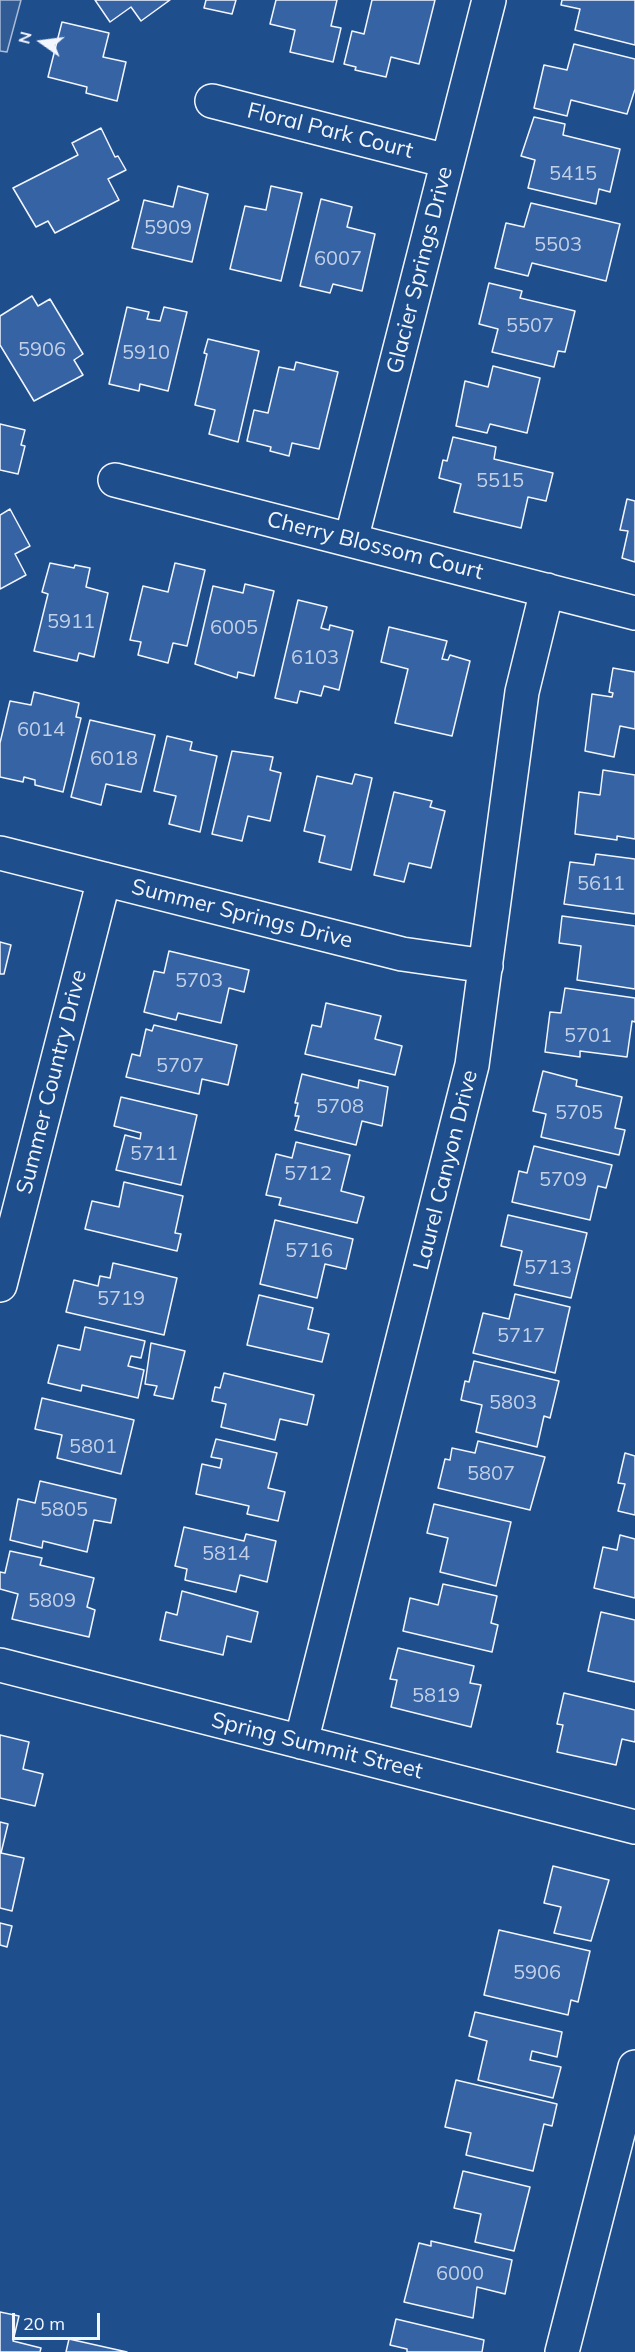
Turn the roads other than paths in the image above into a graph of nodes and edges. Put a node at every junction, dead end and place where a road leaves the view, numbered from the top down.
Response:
1 (489, 0) edge
2 (212, 101) dead end
3 (447, 161) junction
4 (116, 480) dead end
5 (351, 540) junction
6 (547, 590) junction
7 (635, 613) edge
8 (0, 852) edge
9 (104, 879) junction
10 (486, 966) junction
11 (0, 1285) edge
12 (0, 1665) edge
13 (301, 1742) junction
14 (635, 1827) edge
15 (635, 2067) edge
16 (562, 2352) edge

1 - 3 street, Glacier Springs Drive
2 - 3 street, Floral Park Court
3 - 5 street, Glacier Springs Drive
4 - 5 street, Cherry Blossom Court
5 - 6 street, Cherry Blossom Court
6 - 7 street, Cherry Blossom Court
6 - 10 street, Laurel Canyon Drive
8 - 9 street, Summer Springs Drive
9 - 10 street, Summer Springs Drive
9 - 11 street, Summer Country Drive
10 - 13 street, Laurel Canyon Drive
12 - 13 street, Spring Summit Street
13 - 14 street, Spring Summit Street
15 - 16 street

